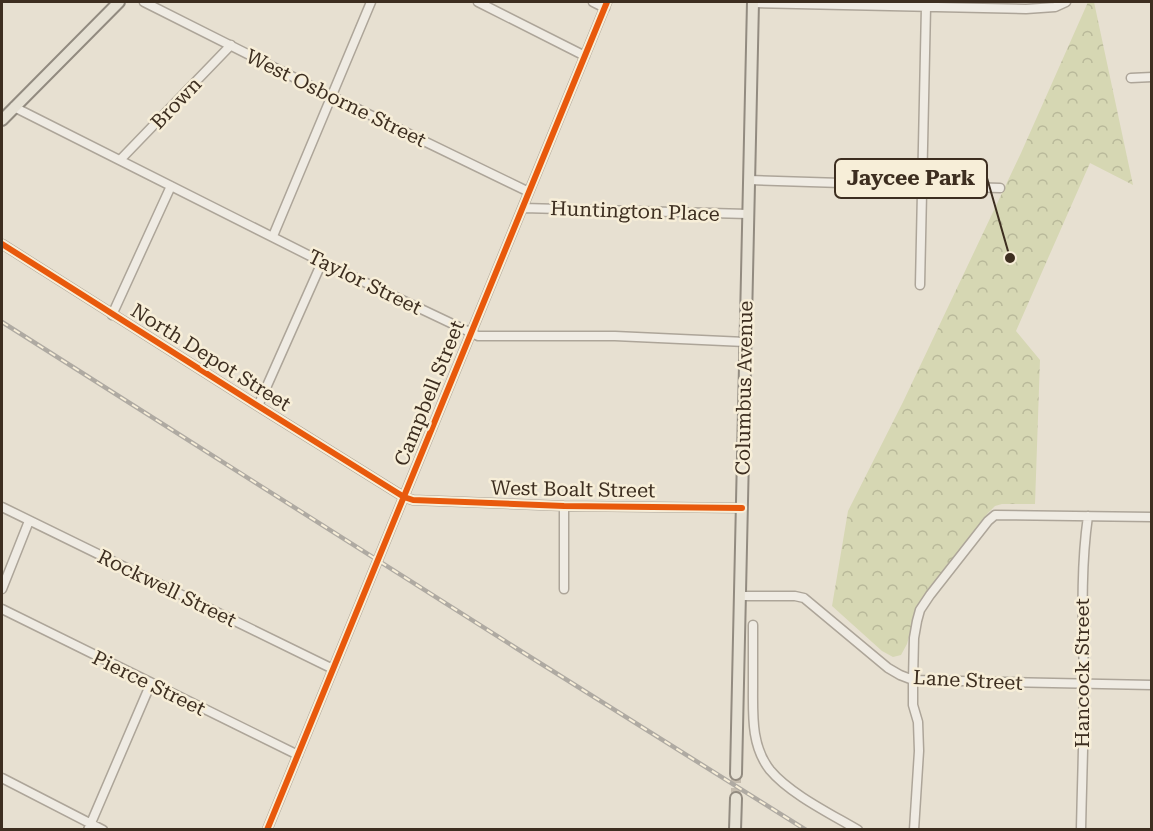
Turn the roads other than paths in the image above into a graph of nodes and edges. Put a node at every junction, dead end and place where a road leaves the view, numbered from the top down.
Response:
1 (119, 2) edge
2 (144, 2) edge
3 (371, 2) edge
4 (478, 2) edge
5 (593, 2) edge
6 (753, 2) edge
7 (1065, 2) edge
8 (606, 4) edge
9 (927, 5) edge
10 (231, 45) junction
11 (585, 56) junction
12 (1152, 77) edge
13 (1131, 78) dead end
14 (331, 96) junction
15 (14, 107) junction
16 (2, 120) edge
17 (120, 160) junction
18 (749, 180) junction
19 (922, 185) junction
20 (171, 186) junction
21 (1000, 188) dead end
22 (529, 192) junction
23 (523, 208) junction
24 (748, 214) junction
25 (273, 236) junction
26 (2, 244) edge
27 (322, 262) junction
28 (920, 285) dead end
29 (112, 315) junction
30 (471, 333) junction
31 (745, 342) junction
32 (258, 406) junction
33 (404, 497) junction
34 (564, 506) junction
35 (2, 507) edge
36 (742, 508) junction
37 (1089, 516) junction
38 (1152, 518) edge
39 (29, 521) junction
40 (2, 589) edge
41 (564, 589) dead end
42 (740, 596) junction
43 (2, 609) edge
44 (753, 625) dead end
45 (333, 669) junction
46 (913, 680) junction
47 (151, 683) junction
48 (1084, 683) junction
49 (1152, 685) edge
50 (298, 755) junction
51 (736, 774) tunnel mouth
52 (2, 777) edge
53 (736, 798) tunnel mouth
54 (89, 826) edge
55 (103, 830) edge
56 (267, 830) edge
57 (735, 830) edge
58 (858, 830) edge
59 (914, 830) edge
60 (1081, 830) edge

1 - 15 main road
2 - 10 street, West Osborne Street
3 - 14 street
4 - 11 street
5 - 8 street
6 - 9 street
6 - 18 main road, Columbus Avenue
7 - 9 street
8 - 11 street, Campbell Street
9 - 19 street
10 - 14 street, West Osborne Street
10 - 17 street, Brown
11 - 22 street, Campbell Street
12 - 13 street
14 - 22 street, West Osborne Street
14 - 25 street
15 - 16 main road
15 - 17 street, Taylor Street
17 - 20 street, Taylor Street
18 - 19 street
18 - 24 main road, Columbus Avenue
19 - 21 street
19 - 28 street
20 - 25 street, Taylor Street
20 - 29 street
22 - 23 street, Campbell Street
23 - 24 street, Huntington Place
23 - 30 street, Campbell Street
24 - 31 main road, Columbus Avenue
25 - 27 street, Taylor Street
26 - 29 street, North Depot Street
27 - 30 street, Taylor Street
27 - 32 street
29 - 32 street, North Depot Street
30 - 31 street, Taylor Street
30 - 33 street, Campbell Street
31 - 36 main road, Columbus Avenue
32 - 33 street, North Depot Street
33 - 34 street, West Boalt Street
33 - 45 street, Campbell Street
34 - 36 street, West Boalt Street
34 - 41 street
35 - 39 street, Rockwell Street
36 - 42 main road, Columbus Avenue
37 - 38 street
37 - 46 street
37 - 48 street, Hancock Street
39 - 40 street
39 - 45 street, Rockwell Street
42 - 46 street, Lane Street
42 - 51 main road, Columbus Avenue
43 - 47 street, Pierce Street
44 - 58 street
45 - 50 street, Campbell Street
46 - 48 street, Lane Street
46 - 59 street
47 - 50 street, Pierce Street
47 - 54 street
48 - 49 street, Lane Street
48 - 60 street, Hancock Street
50 - 56 street, Campbell Street
52 - 54 street
53 - 57 main road
54 - 55 street

